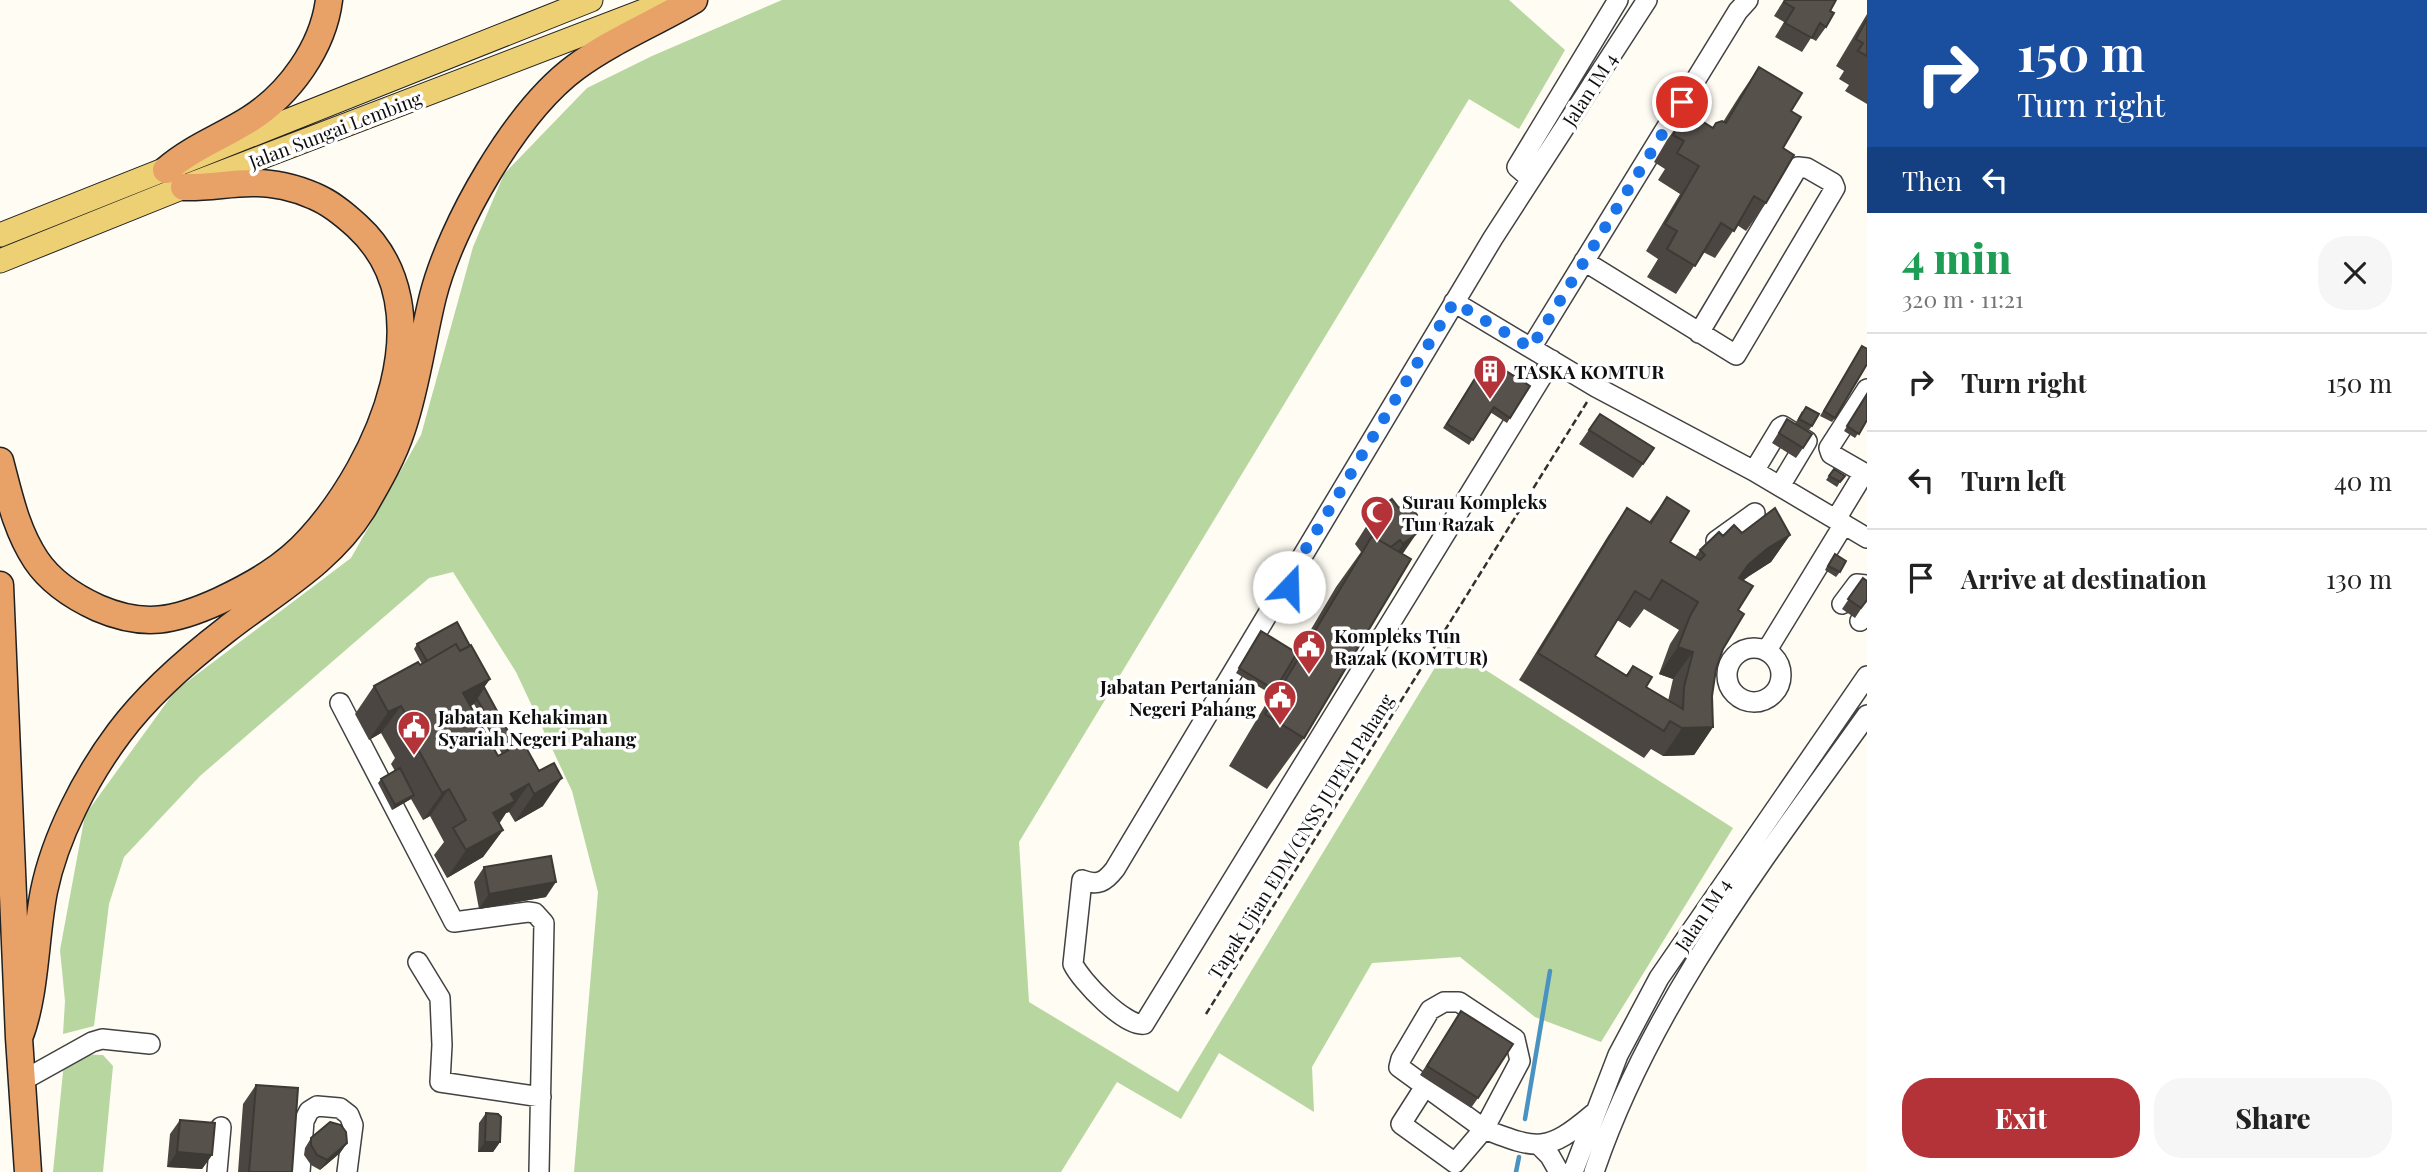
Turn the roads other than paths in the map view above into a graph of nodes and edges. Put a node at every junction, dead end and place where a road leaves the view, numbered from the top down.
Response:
1 (329, 0) edge
2 (591, 0) edge
3 (672, 0) edge
4 (694, 0) edge
5 (1618, 0) edge
6 (1647, 0) edge
7 (1748, 0) edge
8 (1524, 173) junction
9 (175, 178) junction
10 (0, 235) edge
11 (0, 261) edge
12 (1584, 261) junction
13 (1454, 302) junction
14 (1699, 333) junction
15 (1531, 348) junction
16 (1552, 360) junction
17 (1867, 389) edge
18 (0, 461) edge
19 (1754, 471) junction
20 (1866, 474) edge
21 (1780, 486) junction
22 (1755, 513) dead end
23 (1840, 522) junction
24 (1867, 538) edge
25 (1703, 552) edge
26 (0, 585) edge
27 (1867, 585) edge
28 (1842, 604) dead end
29 (1767, 650) dead end
30 (1867, 676) edge
31 (340, 703) dead end
32 (1867, 715) edge
33 (1768, 820) junction
34 (1785, 830) junction
35 (418, 962) dead end
36 (19, 1038) junction
37 (150, 1044) dead end
38 (22, 1081) junction
39 (1424, 1088) junction
40 (541, 1097) junction
41 (1596, 1111) junction
42 (221, 1127) dead end
43 (1484, 1129) junction
44 (1540, 1146) junction
45 (28, 1172) edge
46 (217, 1172) edge
47 (300, 1172) edge
48 (346, 1172) edge
49 (539, 1172) edge
50 (1559, 1172) edge
51 (1573, 1172) edge
52 (1594, 1172) edge

1 - 9 highway
2 - 9 main road, Jalan Sungai Lembing
3 - 9 main road, Jalan Sungai Lembing
4 - 36 highway
5 - 8 street, Jalan IM 4
6 - 8 street, Jalan IM 4
7 - 12 street
8 - 13 street
9 - 10 main road, Jalan Sungai Lembing
9 - 11 main road, Jalan Sungai Lembing
9 - 18 highway
12 - 14 street
12 - 15 street
13 - 15 street
13 - 16 street
14 - 14 street
15 - 16 street
16 - 19 street
17 - 20 street
19 - 21 street
19 - 21 street
20 - 23 street
21 - 23 street
22 - 25 street
23 - 24 street
23 - 29 street
26 - 36 highway
27 - 28 street
30 - 33 street, Jalan IM 4
31 - 40 street
32 - 34 street, Jalan IM 4
33 - 34 street
33 - 41 street, Jalan IM 4
34 - 52 street, Jalan IM 4
35 - 40 street
36 - 38 highway
37 - 38 street
38 - 45 highway
39 - 43 street
39 - 43 street
39 - 43 street
40 - 49 street
41 - 44 street
41 - 51 street, Jalan IM 4
42 - 46 street
43 - 44 street
44 - 50 street
47 - 48 street

